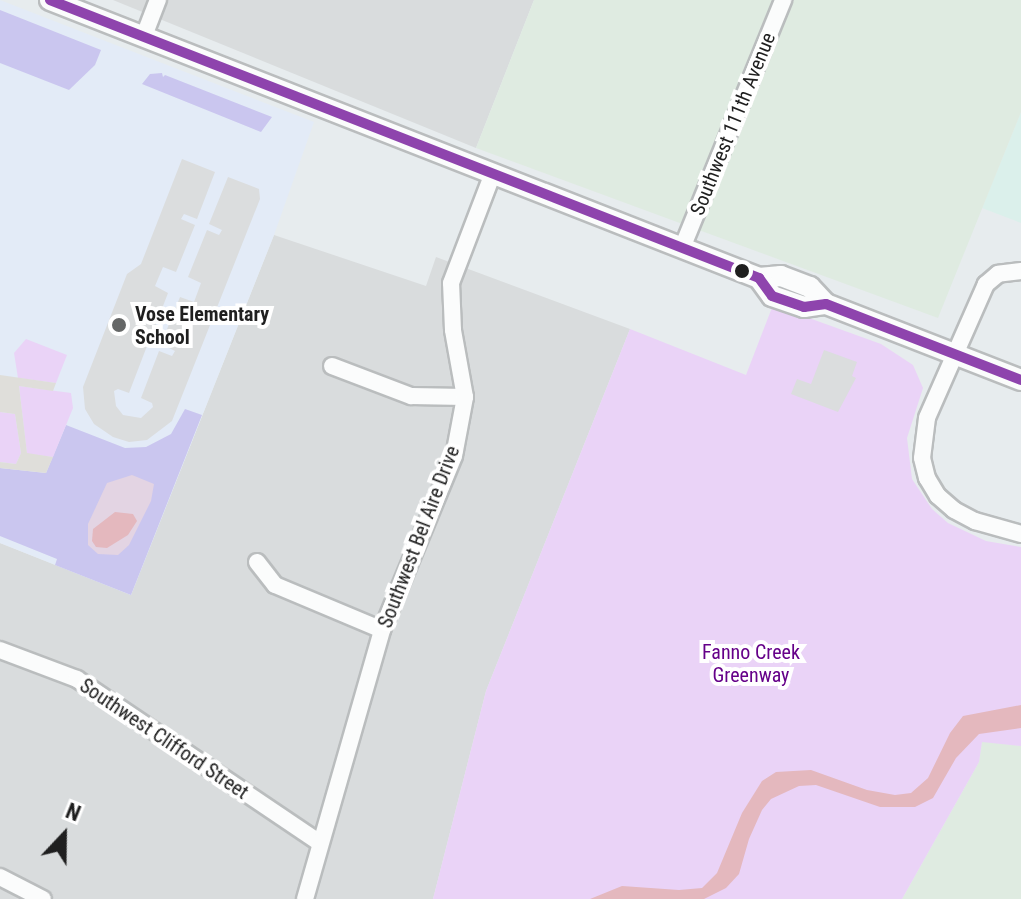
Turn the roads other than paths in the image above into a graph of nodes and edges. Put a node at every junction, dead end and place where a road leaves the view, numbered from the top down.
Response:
1 (50, 0) edge
2 (158, 0) edge
3 (783, 0) edge
4 (144, 36) junction
5 (493, 173) junction
6 (682, 248) junction
7 (1021, 271) edge
8 (955, 355) junction
9 (332, 366) dead end
10 (1021, 380) edge
11 (465, 397) junction
12 (1021, 534) edge
13 (257, 562) dead end
14 (382, 630) junction
15 (0, 650) edge
16 (320, 843) junction
17 (0, 877) edge
18 (43, 899) edge
19 (305, 899) edge

1 - 4 street
2 - 4 street
3 - 6 street, Southwest 111th Avenue
4 - 5 street
5 - 6 street
5 - 11 street, Southwest Bel Aire Drive
6 - 8 street
7 - 8 street
8 - 10 street
8 - 12 street
9 - 11 street
11 - 14 street, Southwest Bel Aire Drive
13 - 14 street
14 - 16 street, Southwest Bel Aire Drive
15 - 16 street, Southwest Clifford Street
16 - 19 street, Southwest Bel Aire Drive
17 - 18 street

